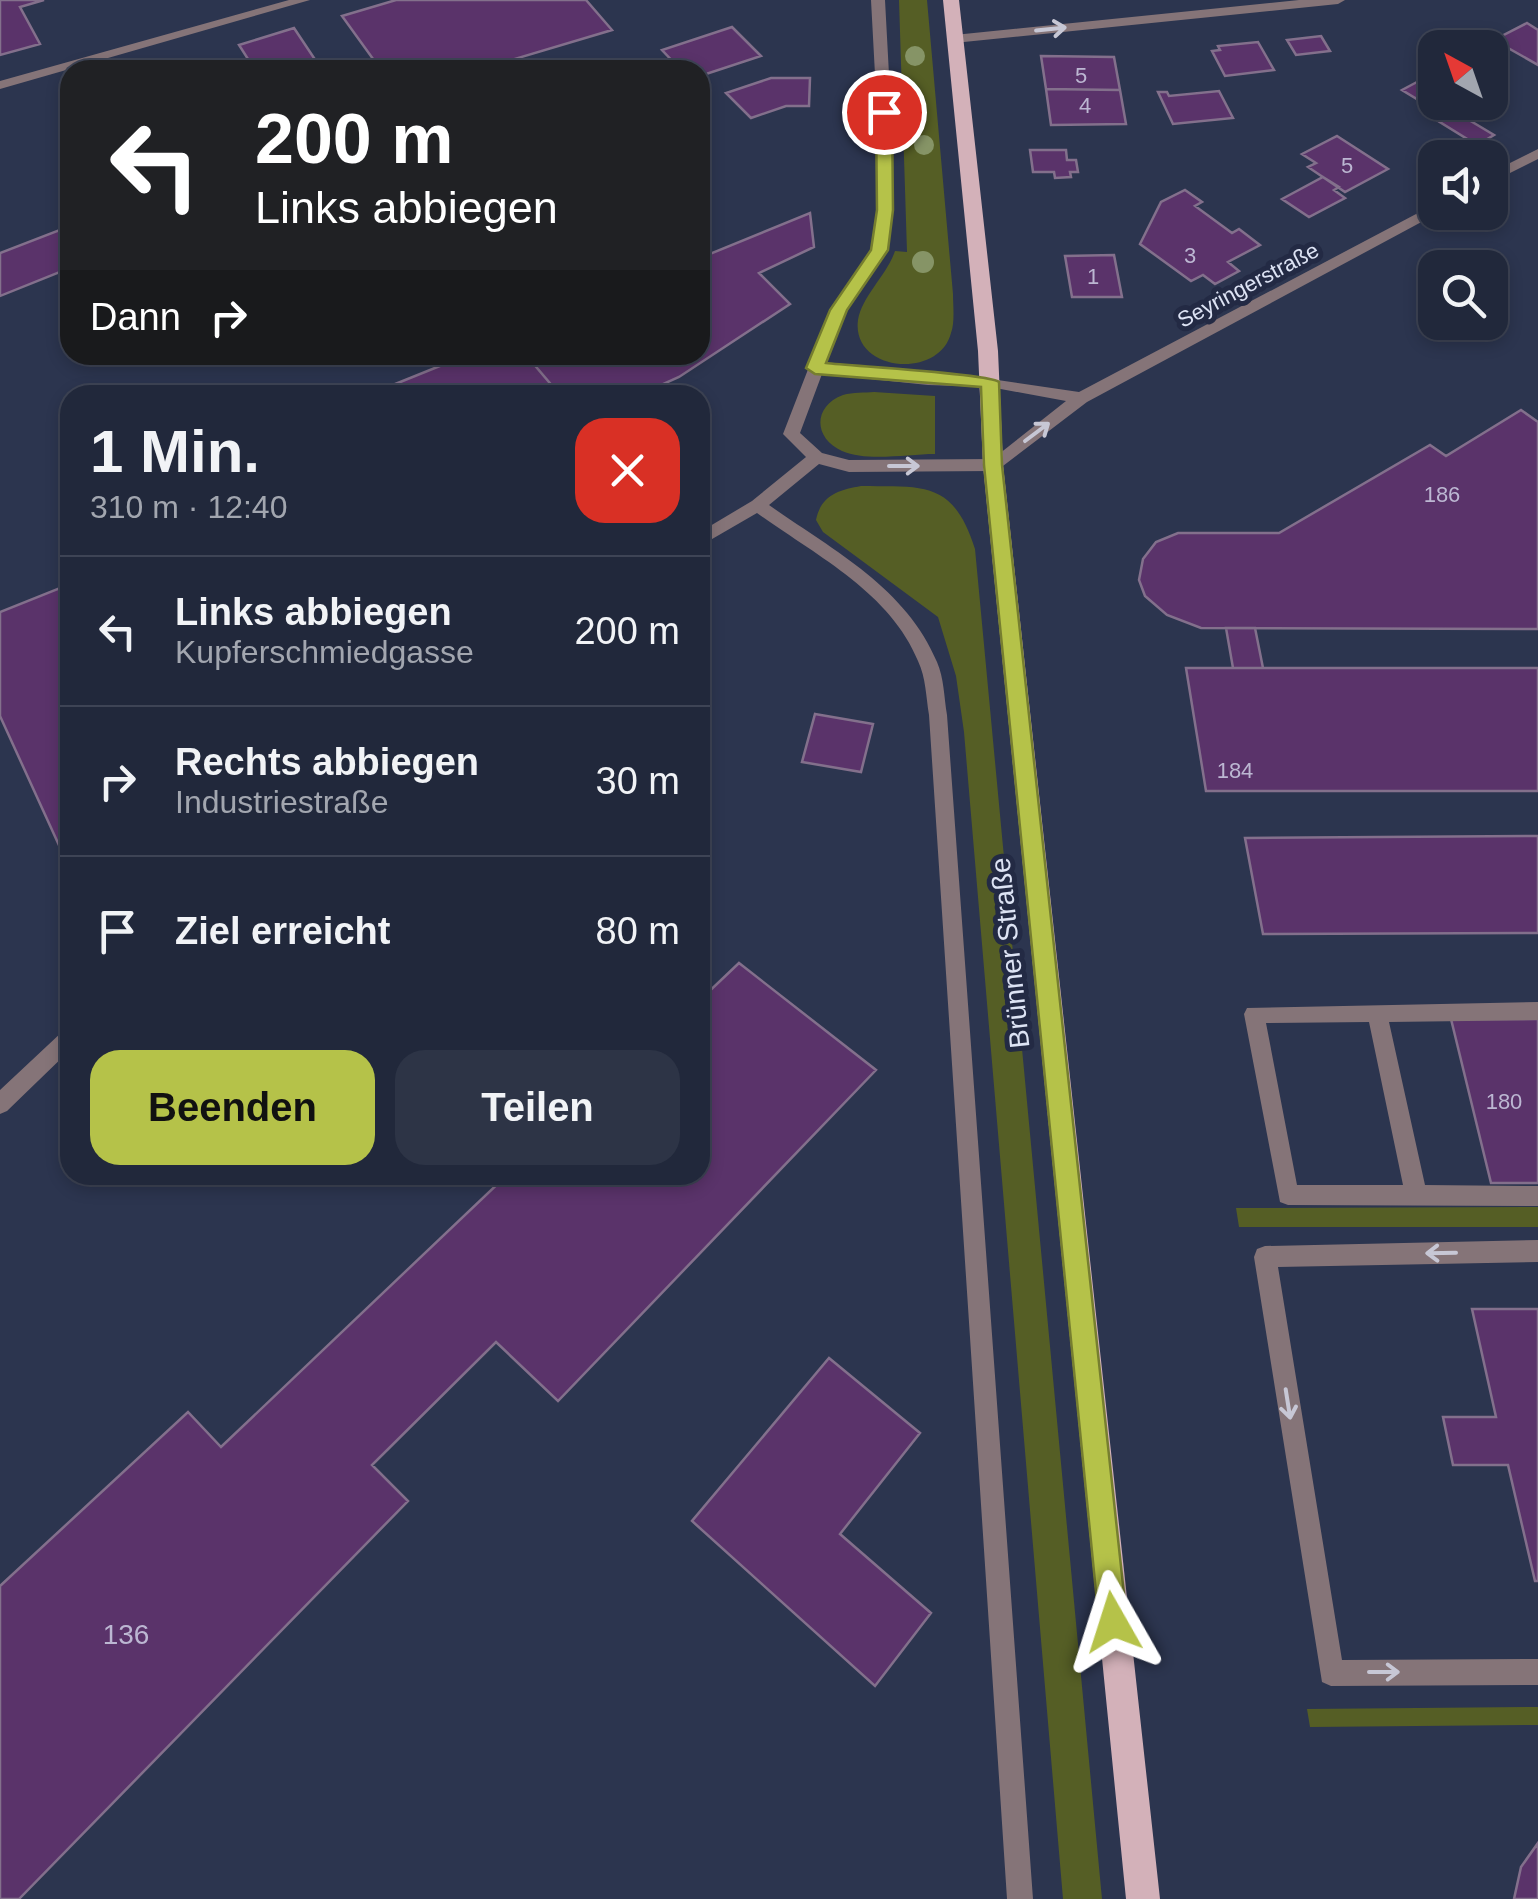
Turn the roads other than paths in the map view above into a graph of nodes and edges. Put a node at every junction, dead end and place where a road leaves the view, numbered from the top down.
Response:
1 (303, 0) edge
2 (878, 0) edge
3 (951, 0) edge
4 (1338, 0) edge
5 (954, 39) junction
6 (92, 60) edge
7 (60, 69) edge
8 (0, 86) edge
9 (1538, 153) edge
10 (1508, 169) edge
11 (1418, 218) edge
12 (815, 368) junction
13 (990, 382) junction
14 (1081, 398) junction
15 (816, 457) junction
16 (993, 465) junction
17 (758, 505) junction
18 (710, 534) edge
19 (1538, 1011) edge
20 (1378, 1013) junction
21 (60, 1047) edge
22 (0, 1104) edge
23 (1416, 1196) junction
24 (1538, 1196) edge
25 (1538, 1251) edge
26 (1538, 1672) edge
27 (1020, 1899) edge
28 (1143, 1899) edge

1 - 6 street
2 - 12 street
3 - 5 main road, Brünner Straße
5 -> 4 street
5 - 13 main road, Brünner Straße
7 - 8 street
9 - 10 street
11 - 14 street, Seyringerstraße
12 - 13 street
12 - 15 street
13 - 14 street
13 - 16 main road, Brünner Straße
16 -> 14 street, Seyringerstraße
15 -> 16 street
15 - 17 street
16 - 28 main road, Brünner Straße
17 - 18 street
17 - 27 street
19 - 20 street
20 - 23 street
20 - 23 street
21 - 22 street
23 - 24 street
25 -> 26 street

